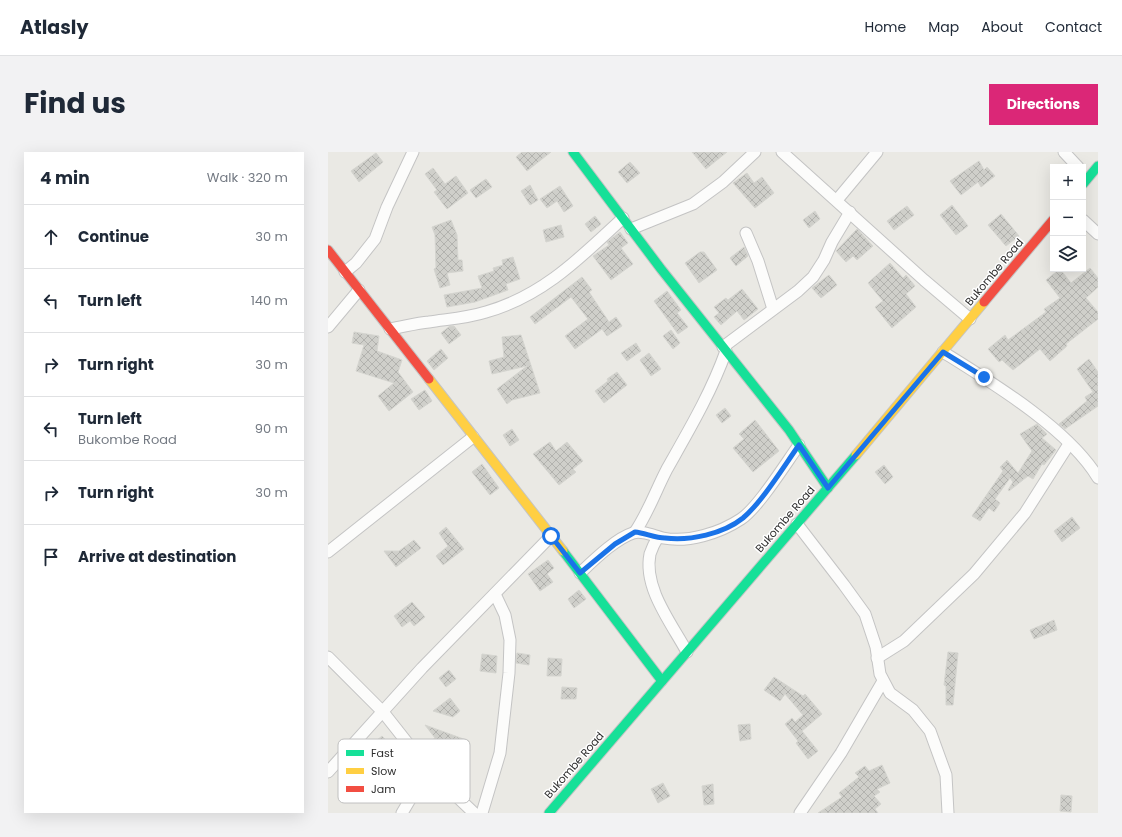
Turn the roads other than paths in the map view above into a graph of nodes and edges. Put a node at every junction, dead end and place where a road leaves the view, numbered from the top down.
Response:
1 (413, 152) edge
2 (573, 152) edge
3 (755, 152) edge
4 (782, 152) edge
5 (877, 152) edge
6 (1064, 152) edge
7 (1075, 164) edge
8 (1098, 166) edge
9 (1086, 177) edge
10 (837, 200) junction
11 (850, 212) junction
12 (623, 218) junction
13 (1086, 223) edge
14 (1050, 224) edge
15 (631, 229) junction
16 (746, 233) dead end
17 (1098, 234) edge
18 (328, 250) edge
19 (345, 272) junction
20 (359, 290) junction
21 (773, 309) junction
22 (970, 319) junction
23 (328, 327) edge
24 (390, 329) junction
25 (725, 349) junction
26 (943, 352) junction
27 (473, 437) junction
28 (1069, 444) junction
29 (799, 445) junction
30 (1098, 478) edge
31 (828, 488) junction
32 (797, 524) junction
33 (635, 532) junction
34 (551, 536) junction
35 (658, 537) junction
36 (328, 552) edge
37 (580, 573) junction
38 (495, 594) junction
39 (687, 652) junction
40 (328, 657) edge
41 (877, 658) junction
42 (884, 681) junction
43 (662, 682) junction
44 (383, 712) junction
45 (358, 739) edge
46 (404, 739) edge
47 (338, 761) edge
48 (328, 772) edge
49 (408, 803) edge
50 (464, 803) edge
51 (402, 813) edge
52 (474, 813) edge
53 (482, 813) edge
54 (549, 813) edge
55 (800, 813) edge
56 (948, 813) edge

1 - 19 street
2 - 12 street
3 - 15 street
4 - 10 street
5 - 10 street
6 - 7 street
8 - 9 street
10 - 11 street
11 - 21 street
11 - 22 street
12 - 15 street
12 - 24 street
13 - 17 street
14 - 22 street, Bukombe Road
15 - 25 street
16 - 21 street
18 - 19 street
19 - 20 street
20 - 23 street
20 - 24 street
21 - 25 street
22 - 26 street, Bukombe Road
24 - 27 street
25 - 29 street
25 - 33 street
26 - 28 street
26 - 31 street, Bukombe Road
27 - 34 street
27 - 36 street
28 - 30 street
28 - 41 street
29 - 31 street
29 - 35 street
31 - 32 street, Bukombe Road
32 - 39 street, Bukombe Road
32 - 41 street
33 - 35 street
33 - 37 street
34 - 37 street
34 - 38 street
35 - 39 street
37 - 43 street
38 - 44 street
38 - 53 street
39 - 43 street, Bukombe Road
40 - 44 street
41 - 42 street
42 - 55 street
42 - 56 street
43 - 54 street, Bukombe Road
44 - 45 street
44 - 46 street
47 - 48 street
49 - 51 street
50 - 52 street

